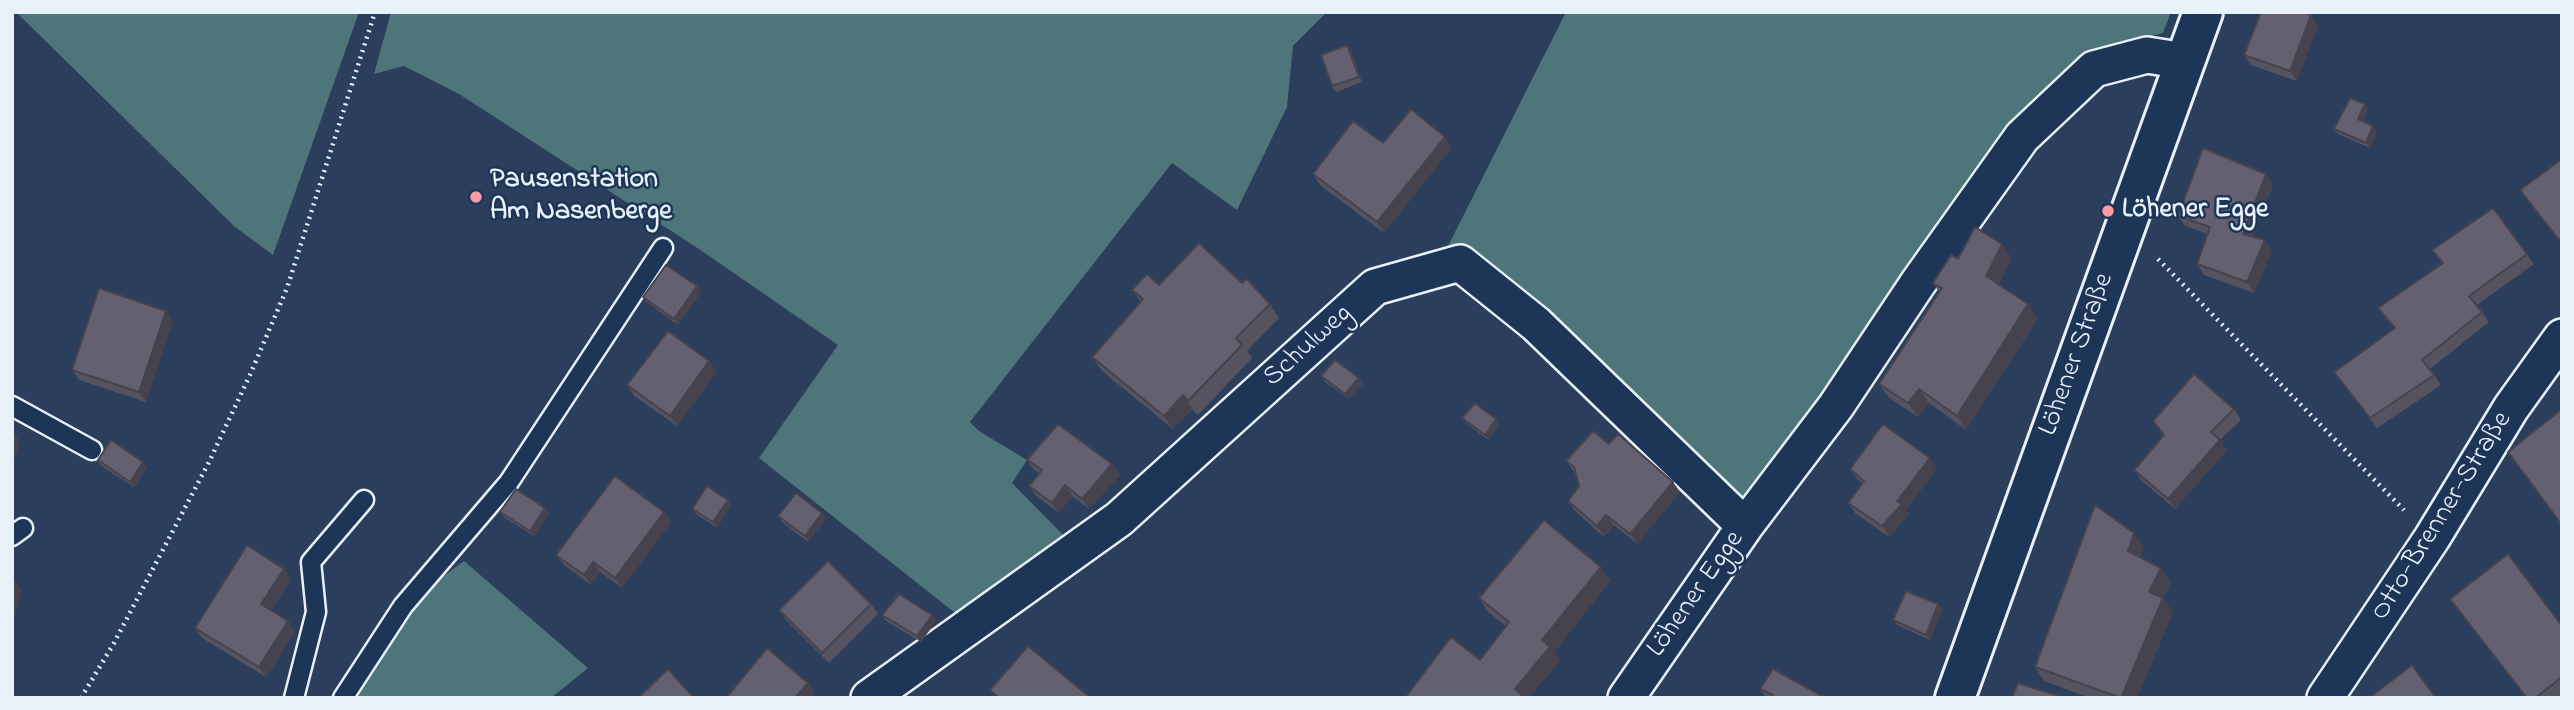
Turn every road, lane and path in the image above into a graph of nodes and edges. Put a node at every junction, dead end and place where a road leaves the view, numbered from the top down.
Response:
1 (375, 12) edge
2 (2203, 12) edge
3 (2185, 61) junction
4 (2124, 226) junction
5 (663, 248) dead end
6 (2562, 337) edge
7 (12, 406) edge
8 (92, 450) dead end
9 (364, 500) dead end
10 (1745, 526) junction
11 (2432, 538) junction
12 (81, 698) edge
13 (294, 698) edge
14 (342, 698) edge
15 (869, 698) edge
16 (1626, 698) edge
17 (1955, 698) edge
18 (2325, 698) edge

1 - 12 path
2 - 3 street, Löhener Straße
3 - 4 street, Löhener Straße
3 - 10 street, Löhener Egge
4 - 11 path
4 - 17 street, Löhener Straße
5 - 14 lane
6 - 11 street, Otto-Brenner-Straße
7 - 8 lane
9 - 13 lane
10 - 15 street, Schulweg
10 - 16 street, Löhener Egge
11 - 18 street, Otto-Brenner-Straße

